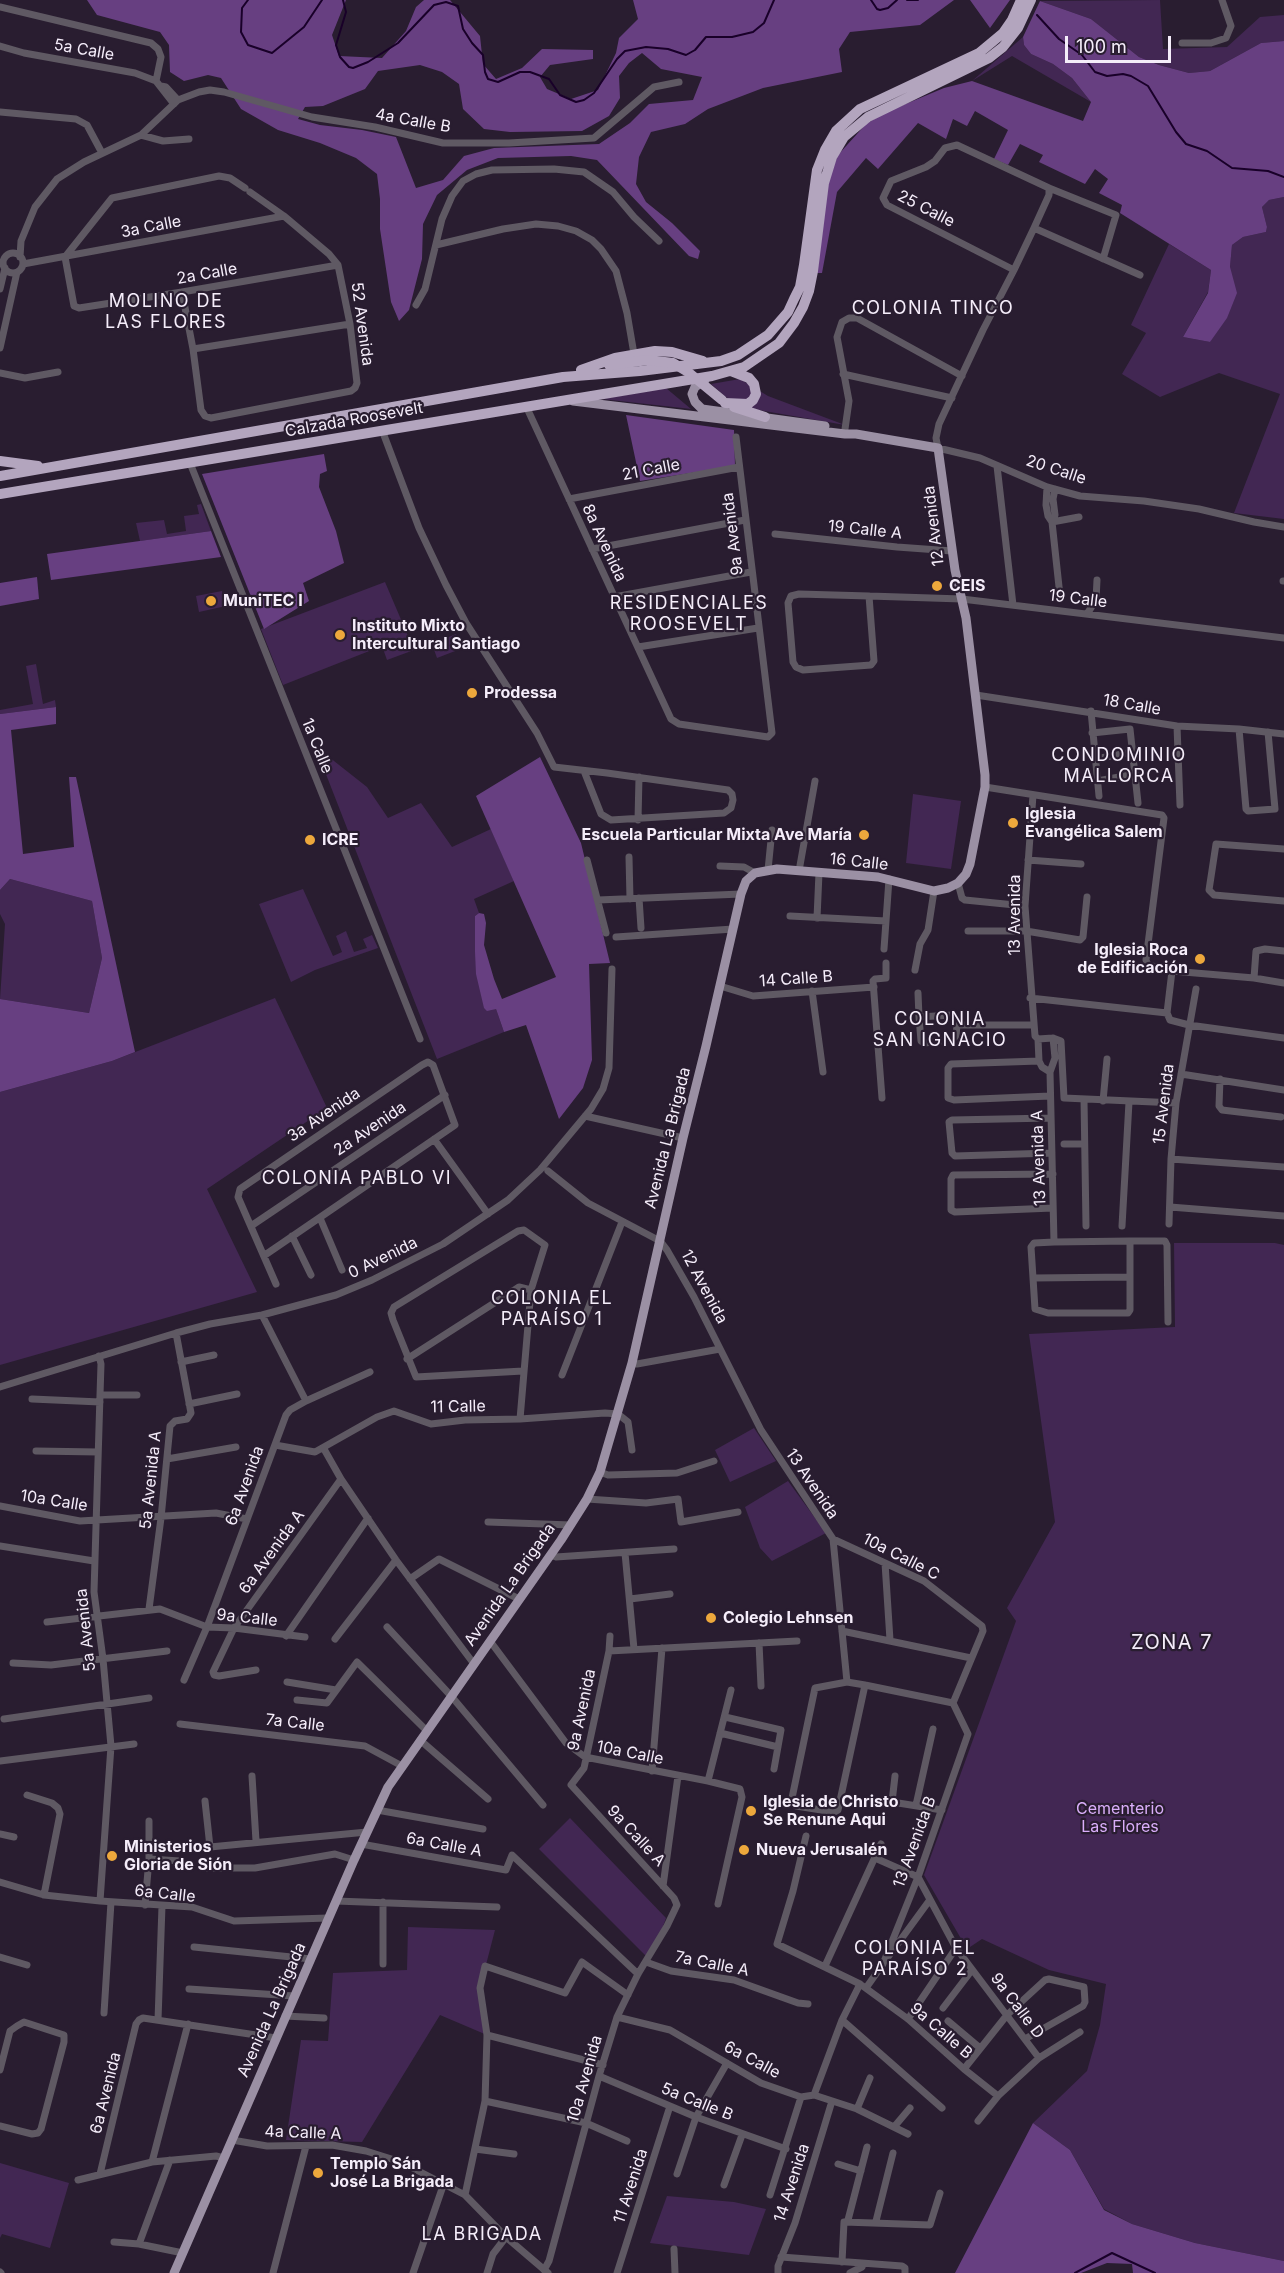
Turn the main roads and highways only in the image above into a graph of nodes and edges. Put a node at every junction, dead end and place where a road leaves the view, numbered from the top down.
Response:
1 (1021, 0) edge
2 (1031, 0) edge
3 (709, 362) junction
4 (581, 370) junction
5 (730, 371) junction
6 (712, 376) junction
7 (563, 377) junction
8 (565, 400) junction
9 (429, 401) junction
10 (723, 401) junction
11 (765, 417) junction
12 (856, 434) junction
13 (938, 448) joint
14 (244, 454) junction
15 (0, 461) edge
16 (50, 468) junction
17 (0, 476) edge
18 (0, 494) edge
19 (755, 873) joint
20 (934, 891) joint
21 (174, 2273) edge

1 - 3 highway, Calzada Roosevelt
2 - 5 highway, Calzada Roosevelt
3 - 4 highway
3 - 7 highway, Calzada Roosevelt
4 - 7 highway
4 - 10 highway, bridge
5 - 6 highway, Calzada Roosevelt
5 - 10 highway
6 - 8 highway, Calzada Roosevelt
6 - 11 main road, 20 Calle
7 - 9 highway, Calzada Roosevelt
8 - 12 main road, 20 Calle
8 - 14 highway, Calzada Roosevelt
9 - 14 highway
9 - 16 highway, Calzada Roosevelt
10 - 11 highway
11 - 12 main road, 20 Calle
12 - 13 main road, 20 Calle
13 - 20 main road, 12 Avenida
14 - 18 highway, Calzada Roosevelt
15 - 16 highway
16 - 17 highway, Calzada Roosevelt
19 - 20 main road, 16 Calle
19 - 21 main road, Avenida La Brigada

